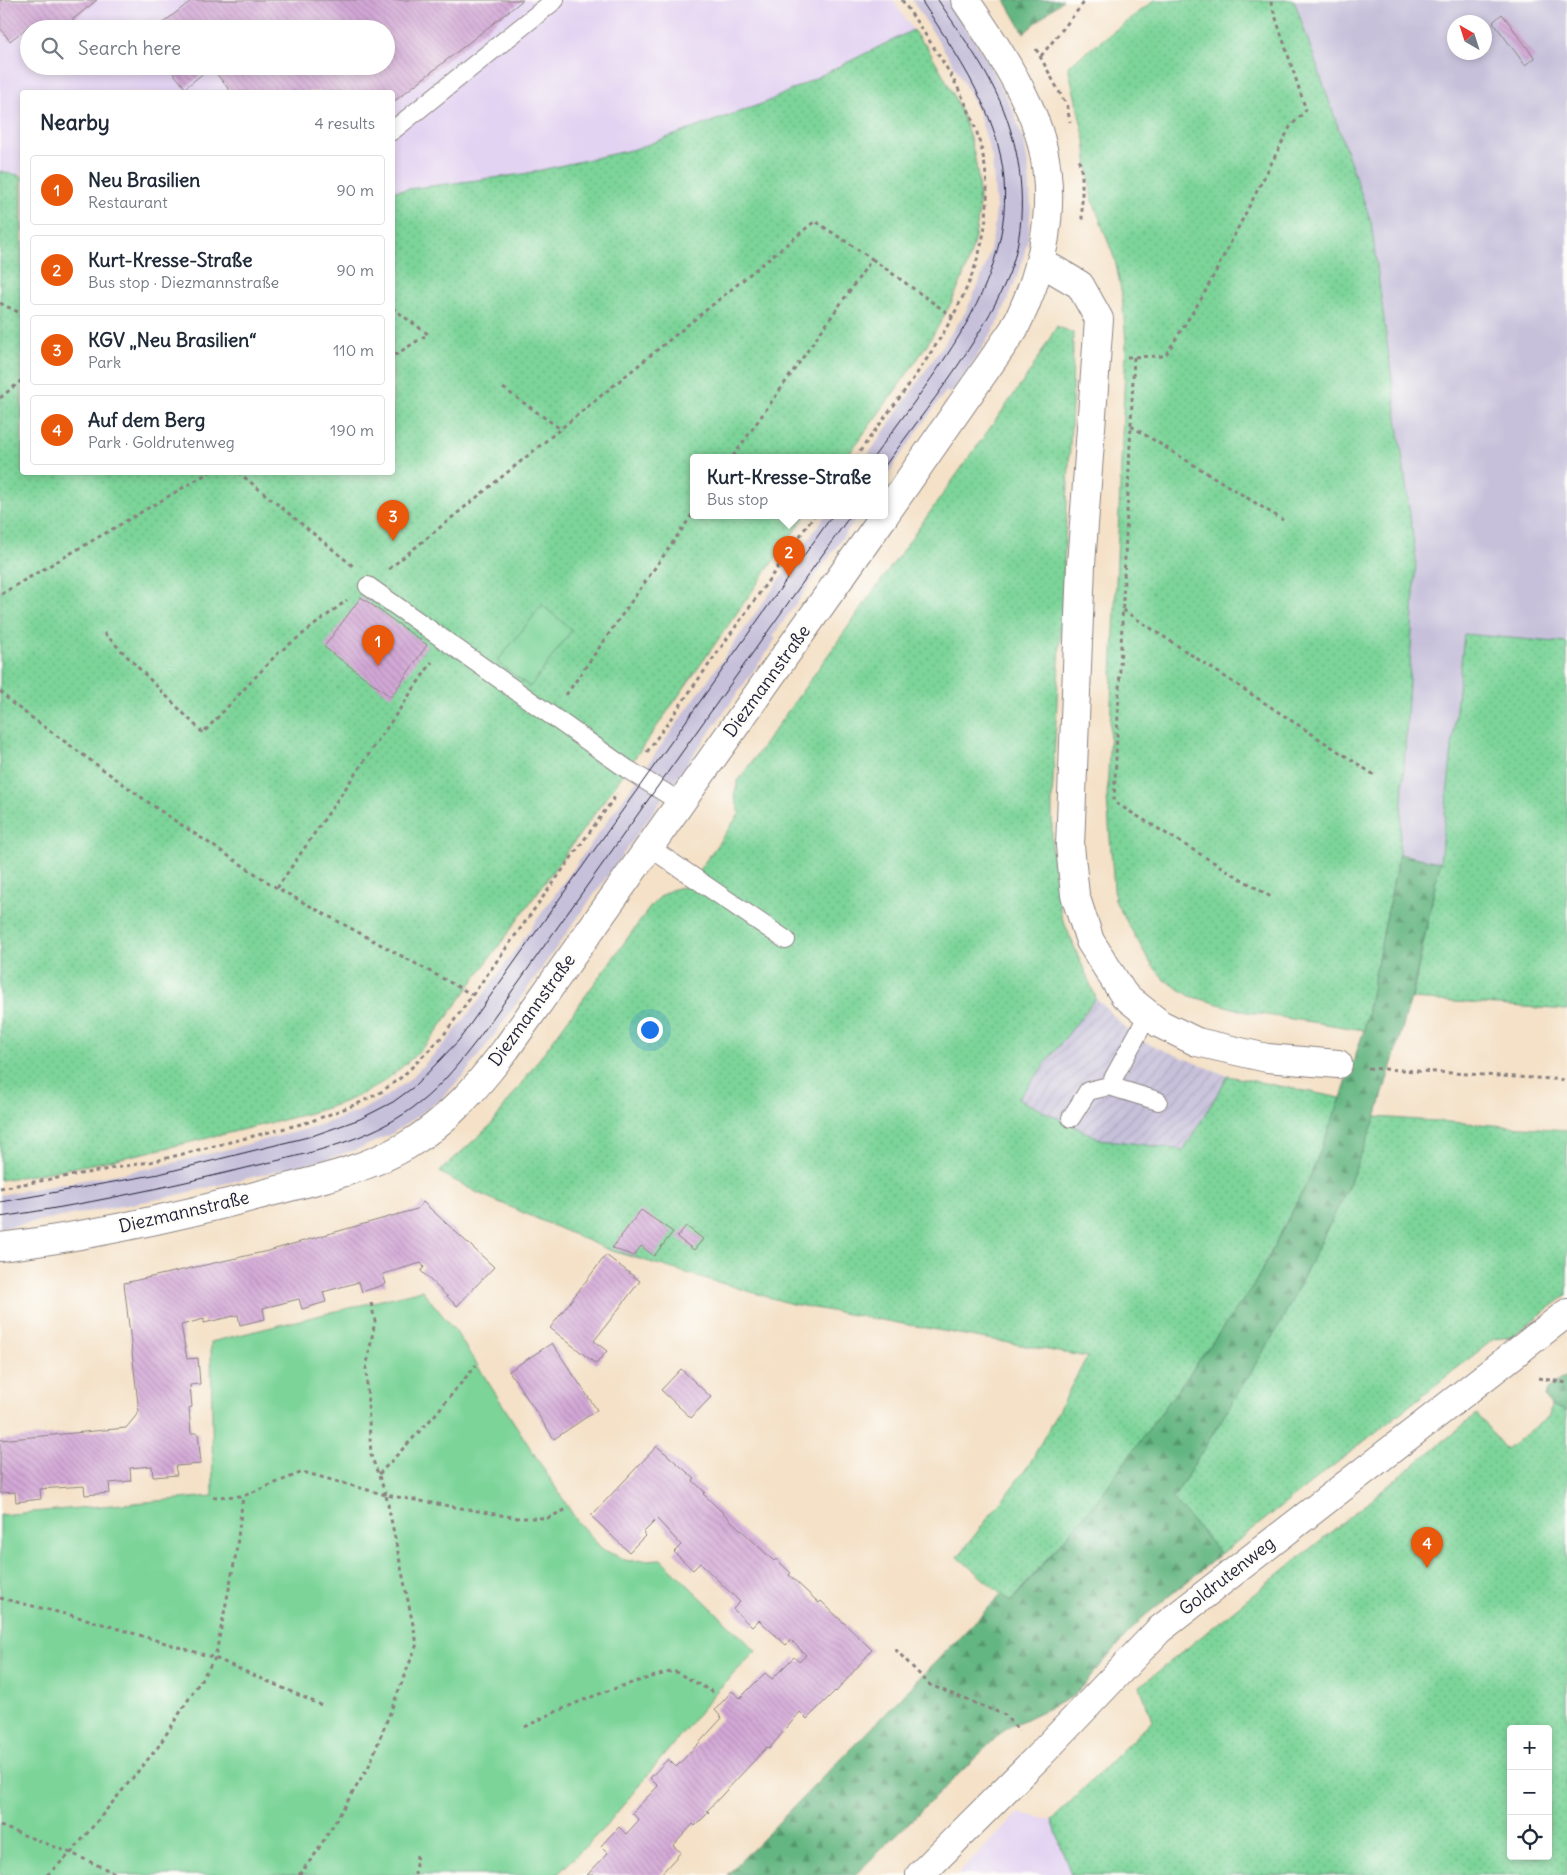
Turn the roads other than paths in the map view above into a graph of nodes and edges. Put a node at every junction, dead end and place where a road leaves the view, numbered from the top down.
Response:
1 (555, 0) edge
2 (966, 0) edge
3 (395, 129) edge
4 (1040, 262) junction
5 (888, 510) edge
6 (882, 519) edge
7 (368, 586) road end
8 (680, 802) junction
9 (649, 847) junction
10 (786, 940) dead end
11 (1148, 1015) junction
12 (1338, 1064) dead end
13 (1109, 1086) junction
14 (1158, 1101) dead end
15 (1071, 1118) dead end
16 (0, 1247) edge
17 (1567, 1313) edge
18 (920, 1875) edge

1 - 3 lane
2 - 4 street, Diezmannstraße
4 - 5 street, Diezmannstraße
4 - 11 street
6 - 8 street, Diezmannstraße
7 - 8 lane
8 - 9 street, Diezmannstraße
9 - 10 lane
9 - 16 street, Diezmannstraße
11 - 12 street
11 - 13 lane
13 - 14 lane
13 - 15 lane
17 - 18 street, Goldrutenweg

